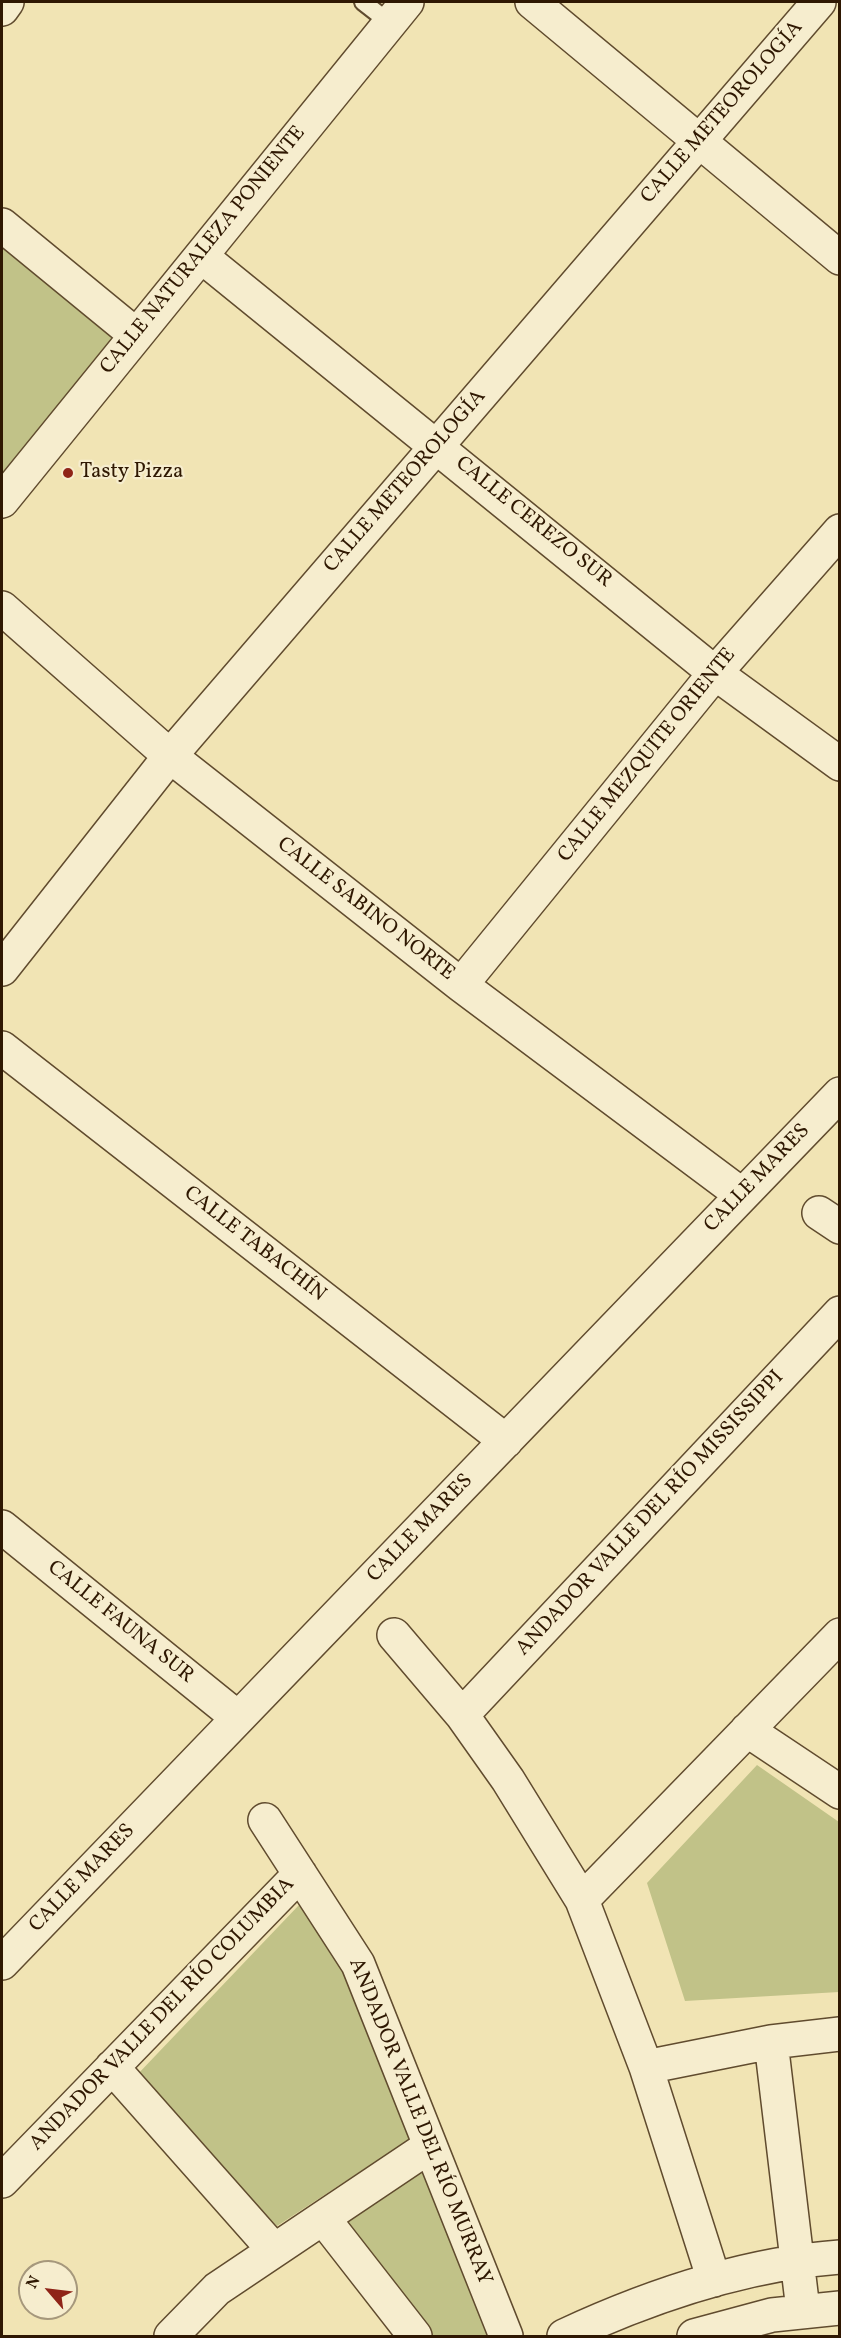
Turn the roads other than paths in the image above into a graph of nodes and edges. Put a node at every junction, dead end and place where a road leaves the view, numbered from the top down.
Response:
1 (8, 2) edge
2 (363, 2) edge
3 (532, 2) edge
4 (819, 2) edge
5 (2, 9) edge
6 (398, 12) edge
7 (700, 141) junction
8 (2, 225) edge
9 (201, 256) junction
10 (840, 258) edge
11 (136, 335) junction
12 (438, 445) junction
13 (2, 501) edge
14 (840, 531) edge
15 (2, 608) edge
16 (715, 673) junction
17 (170, 756) junction
18 (840, 764) edge
19 (2, 969) edge
20 (461, 985) junction
21 (2, 1048) edge
22 (840, 1094) edge
23 (742, 1195) junction
24 (840, 1313) edge
25 (506, 1441) junction
26 (2, 1527) edge
27 (394, 1635) dead end
28 (840, 1635) edge
29 (462, 1714) junction
30 (238, 1718) junction
31 (747, 1730) junction
32 (840, 1792) edge
33 (265, 1820) dead end
34 (300, 1874) junction
35 (582, 1900) junction
36 (2, 1964) edge
37 (840, 2034) edge
38 (771, 2042) junction
39 (112, 2067) junction
40 (646, 2067) junction
41 (430, 2145) junction
42 (2, 2181) edge
43 (323, 2218) junction
44 (273, 2250) junction
45 (840, 2257) edge
46 (797, 2260) junction
47 (714, 2280) junction
48 (840, 2308) edge
49 (803, 2310) junction
50 (573, 2334) edge
51 (171, 2337) edge
52 (415, 2337) edge
53 (506, 2337) edge
54 (694, 2337) edge

1 - 5 street
2 - 6 lane
3 - 7 street
4 - 7 street, CALLE METEOROLOGÍA
6 - 9 street, CALLE NATURALEZA PONIENTE
7 - 10 street
7 - 12 street, CALLE METEOROLOGÍA
8 - 11 street
9 - 11 street, CALLE NATURALEZA PONIENTE
9 - 12 street, CALLE CEREZO SUR
11 - 13 street, CALLE NATURALEZA PONIENTE
12 - 16 street, CALLE CEREZO SUR
12 - 17 street, CALLE METEOROLOGÍA
14 - 16 street, CALLE MEZQUITE ORIENTE
15 - 17 street, CALLE SABINO NORTE
16 - 18 street, CALLE CEREZO SUR
16 - 20 street, CALLE MEZQUITE ORIENTE
17 - 19 street, CALLE METEOROLOGÍA
17 - 20 street, CALLE SABINO NORTE
20 - 23 street, CALLE SABINO NORTE
21 - 25 street, CALLE TABACHÍN
22 - 23 street, CALLE MARES
23 - 25 street, CALLE MARES
24 - 29 street, ANDADOR VALLE DEL RÍO MISSISSIPPI
25 - 30 street, CALLE MARES
26 - 30 street, CALLE FAUNA SUR
27 - 29 street
28 - 31 street
29 - 35 street
30 - 36 street, CALLE MARES
31 - 32 street
31 - 35 street
33 - 34 street, ANDADOR VALLE DEL RÍO MURRAY
34 - 39 street, ANDADOR VALLE DEL RÍO COLUMBIA
34 - 41 street, ANDADOR VALLE DEL RÍO MURRAY
35 - 40 street
37 - 38 street
38 - 40 street
38 - 46 street
39 - 42 street, ANDADOR VALLE DEL RÍO COLUMBIA
39 - 44 street
40 - 47 street
41 - 43 street
41 - 53 street, ANDADOR VALLE DEL RÍO MURRAY
43 - 44 street
43 - 52 street
44 - 51 street
45 - 46 street
46 - 47 street
46 - 49 street
47 - 50 street
48 - 49 street
49 - 54 street

